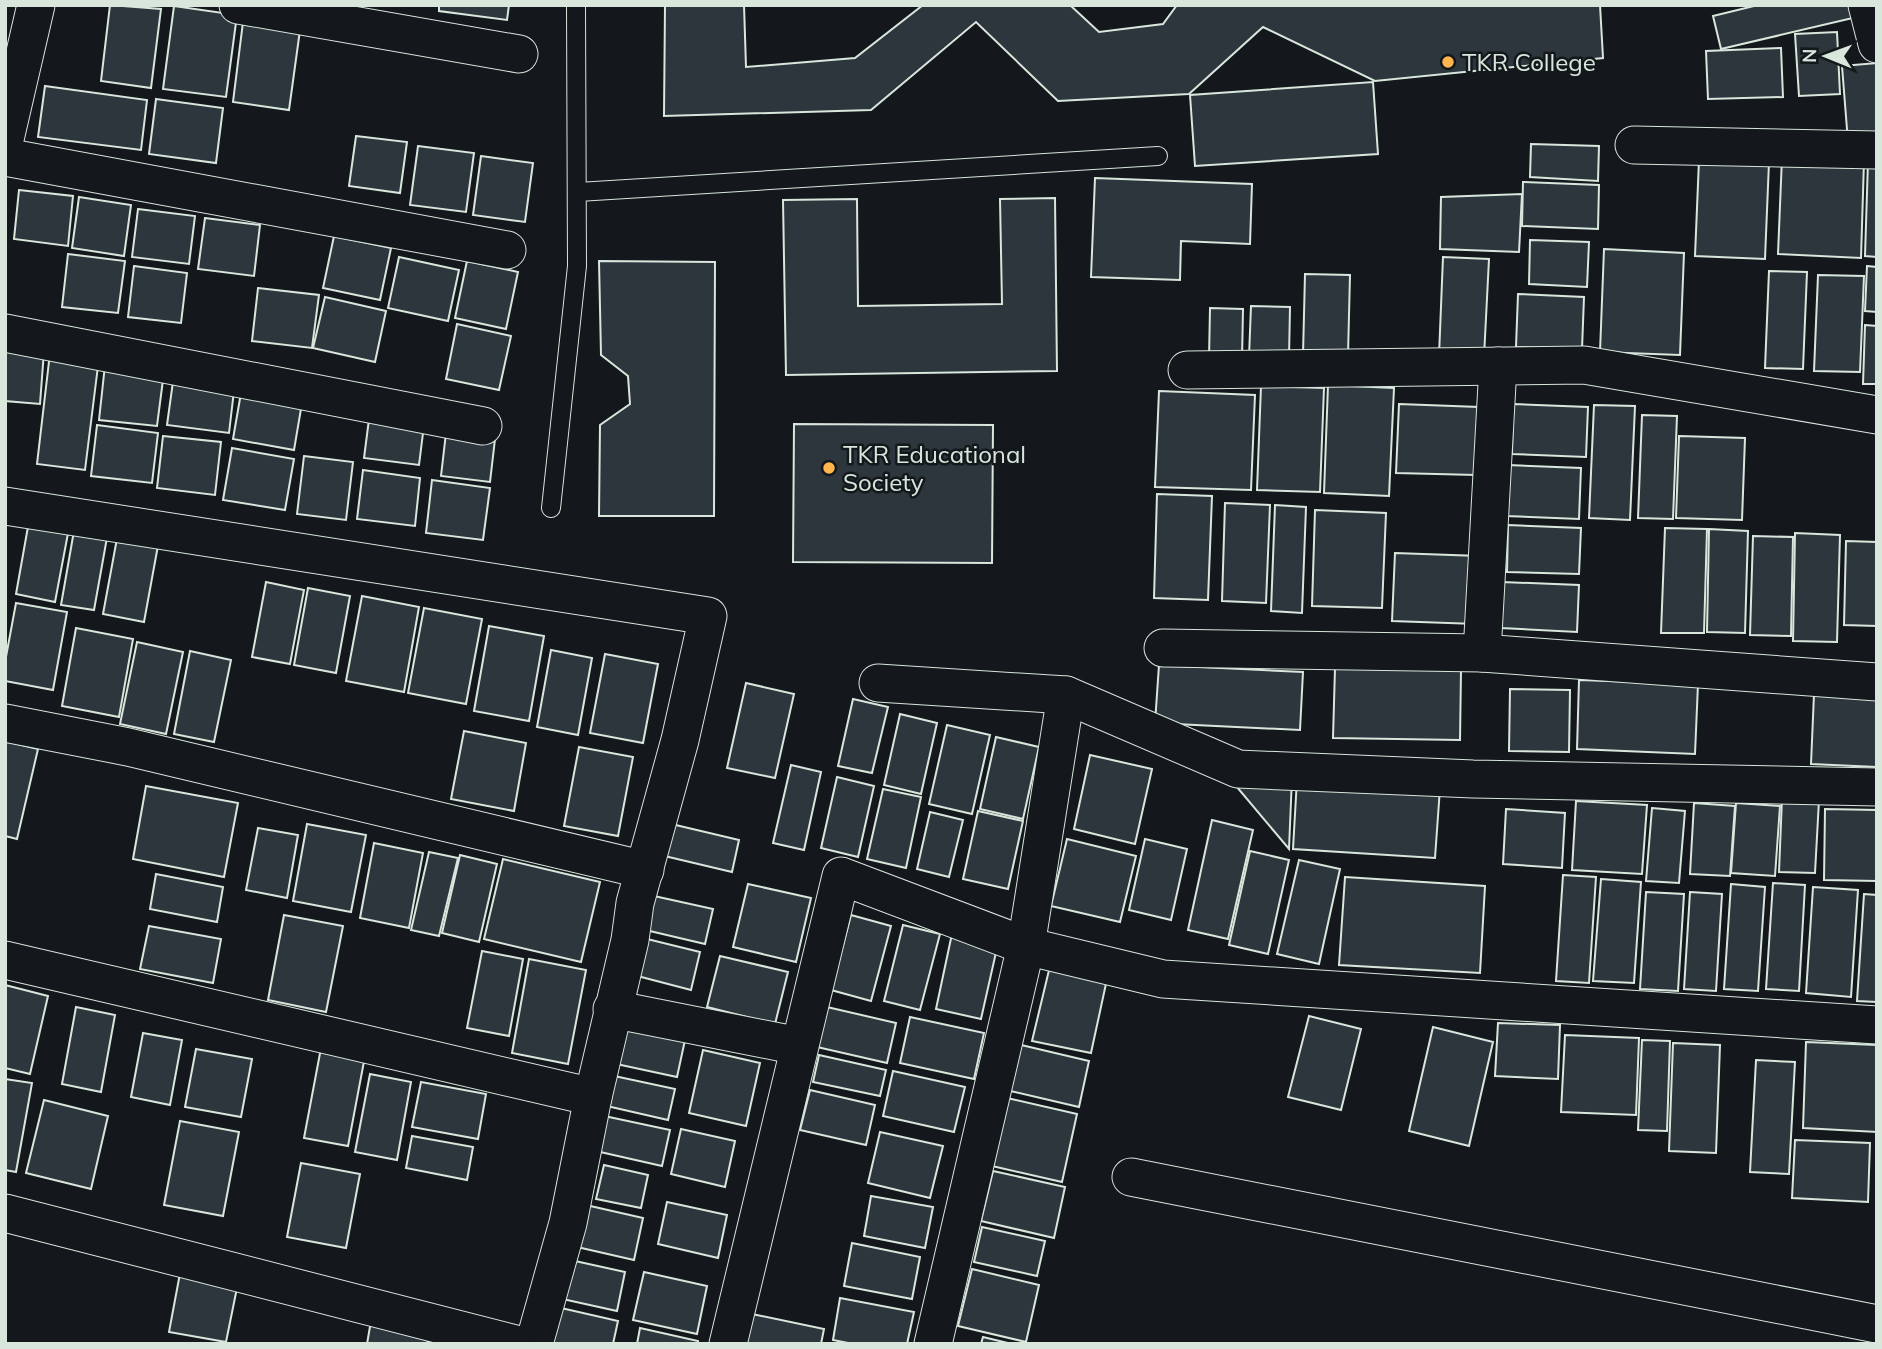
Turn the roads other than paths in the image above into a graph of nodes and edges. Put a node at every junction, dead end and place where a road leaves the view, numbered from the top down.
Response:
1 (36, 5) edge
2 (238, 5) edge
3 (576, 5) edge
4 (1867, 5) edge
5 (1877, 44) edge
6 (519, 54) dead end
7 (5, 139) edge
8 (1634, 145) dead end
9 (1877, 150) edge
10 (1158, 156) dead end
11 (5, 157) edge
12 (578, 192) junction
13 (507, 250) dead end
14 (5, 333) edge
15 (1498, 366) junction
16 (1187, 370) dead end
17 (1877, 415) edge
18 (483, 426) dead end
19 (5, 506) edge
20 (551, 508) dead end
21 (1163, 648) dead end
22 (1482, 653) junction
23 (1877, 681) edge
24 (878, 683) dead end
25 (1066, 695) junction
26 (5, 723) edge
27 (1877, 787) edge
28 (645, 870) junction
29 (1026, 946) junction
30 (5, 960) edge
31 (612, 1009) junction
32 (1877, 1024) edge
33 (799, 1046) junction
34 (593, 1097) junction
35 (1131, 1177) dead end
36 (5, 1213) edge
37 (1877, 1324) edge
38 (515, 1344) edge
39 (534, 1344) edge
40 (728, 1344) edge
41 (933, 1344) edge

1 - 7 street
2 - 6 street
3 - 12 lane
4 - 5 street
8 - 9 street
10 - 12 lane
11 - 13 street
12 - 20 lane
14 - 18 street
15 - 16 street
15 - 17 street
15 - 22 street
19 - 28 street
21 - 22 street
22 - 23 street
24 - 25 street
25 - 27 street
25 - 29 street
26 - 28 street
28 - 31 street
29 - 32 street
29 - 33 street
29 - 41 street
30 - 34 street
31 - 33 street
31 - 34 street
33 - 40 street
34 - 39 street
35 - 37 street
36 - 38 street

